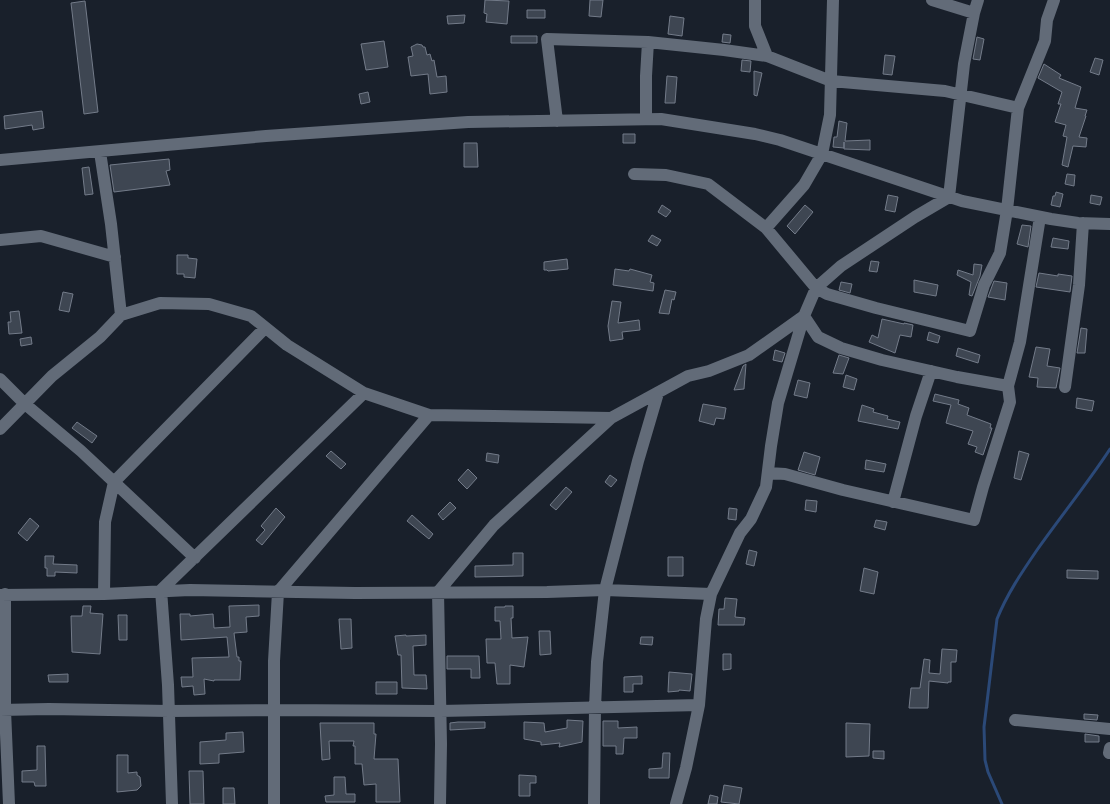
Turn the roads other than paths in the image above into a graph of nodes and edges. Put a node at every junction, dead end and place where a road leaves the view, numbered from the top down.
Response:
1 (755, 0) edge
2 (833, 0) edge
3 (932, 0) edge
4 (978, 0) edge
5 (1054, 0) edge
6 (974, 13) junction
7 (648, 42) junction
8 (767, 56) junction
9 (831, 81) junction
10 (961, 96) junction
11 (1018, 108) junction
12 (646, 119) junction
13 (557, 121) junction
14 (100, 152) junction
15 (822, 154) junction
16 (0, 160) edge
17 (634, 174) dead end
18 (949, 197) junction
19 (1007, 210) junction
20 (1040, 217) junction
21 (1083, 223) junction
22 (1110, 224) edge
23 (766, 228) junction
24 (0, 240) edge
25 (115, 257) junction
26 (816, 288) junction
27 (121, 315) junction
28 (804, 316) junction
29 (265, 328) junction
30 (931, 371) junction
31 (0, 379) edge
32 (1008, 386) junction
33 (1066, 387) dead end
34 (364, 393) junction
35 (658, 393) junction
36 (25, 404) junction
37 (429, 415) junction
38 (610, 418) junction
39 (0, 428) edge
40 (768, 473) junction
41 (114, 482) junction
42 (893, 502) junction
43 (195, 558) junction
44 (161, 590) junction
45 (605, 590) junction
46 (278, 592) junction
47 (438, 592) junction
48 (104, 594) junction
49 (711, 594) junction
50 (2, 595) edge
51 (699, 706) junction
52 (595, 708) junction
53 (2, 710) edge
54 (274, 710) junction
55 (169, 711) junction
56 (440, 711) junction
57 (1015, 720) dead end
58 (1110, 729) edge
59 (9, 804) edge
60 (172, 804) edge
61 (274, 804) edge
62 (440, 804) edge
63 (594, 804) edge
64 (676, 804) edge

1 - 8 street
2 - 9 street
3 - 6 street
4 - 6 street
5 - 11 street
6 - 10 street
7 - 8 street
7 - 12 street
7 - 13 street
8 - 9 street
9 - 10 street
9 - 15 street
10 - 11 street
10 - 18 street
11 - 19 street
12 - 13 street
12 - 15 street
13 - 14 street
14 - 16 street
14 - 25 street
15 - 18 street
15 - 23 street
17 - 23 street
18 - 19 street
18 - 26 street
19 - 20 street
19 - 26 street
20 - 21 street
20 - 32 street
21 - 22 street
21 - 33 street
23 - 26 street
24 - 25 street
25 - 27 street
26 - 28 street
27 - 29 street
27 - 36 street
28 - 30 street
28 - 35 street
28 - 40 street
29 - 34 street
29 - 41 street
30 - 32 street
30 - 42 street
31 - 36 street
32 - 42 street
34 - 37 street
34 - 43 street
35 - 38 street
35 - 45 street
36 - 39 street
36 - 41 street
37 - 38 street
37 - 46 street
38 - 47 street
40 - 42 street
40 - 49 street
41 - 43 street
41 - 48 street
43 - 44 street
44 - 46 street
44 - 48 street
44 - 55 street
45 - 47 street
45 - 49 street
45 - 52 street
46 - 47 street
46 - 54 street
47 - 56 street
48 - 50 street
49 - 51 street
50 - 53 street
51 - 52 street
51 - 64 street
52 - 56 street
52 - 63 street
53 - 55 street
53 - 59 street
54 - 55 street
54 - 56 street
54 - 61 street
55 - 60 street
56 - 62 street
57 - 58 street

